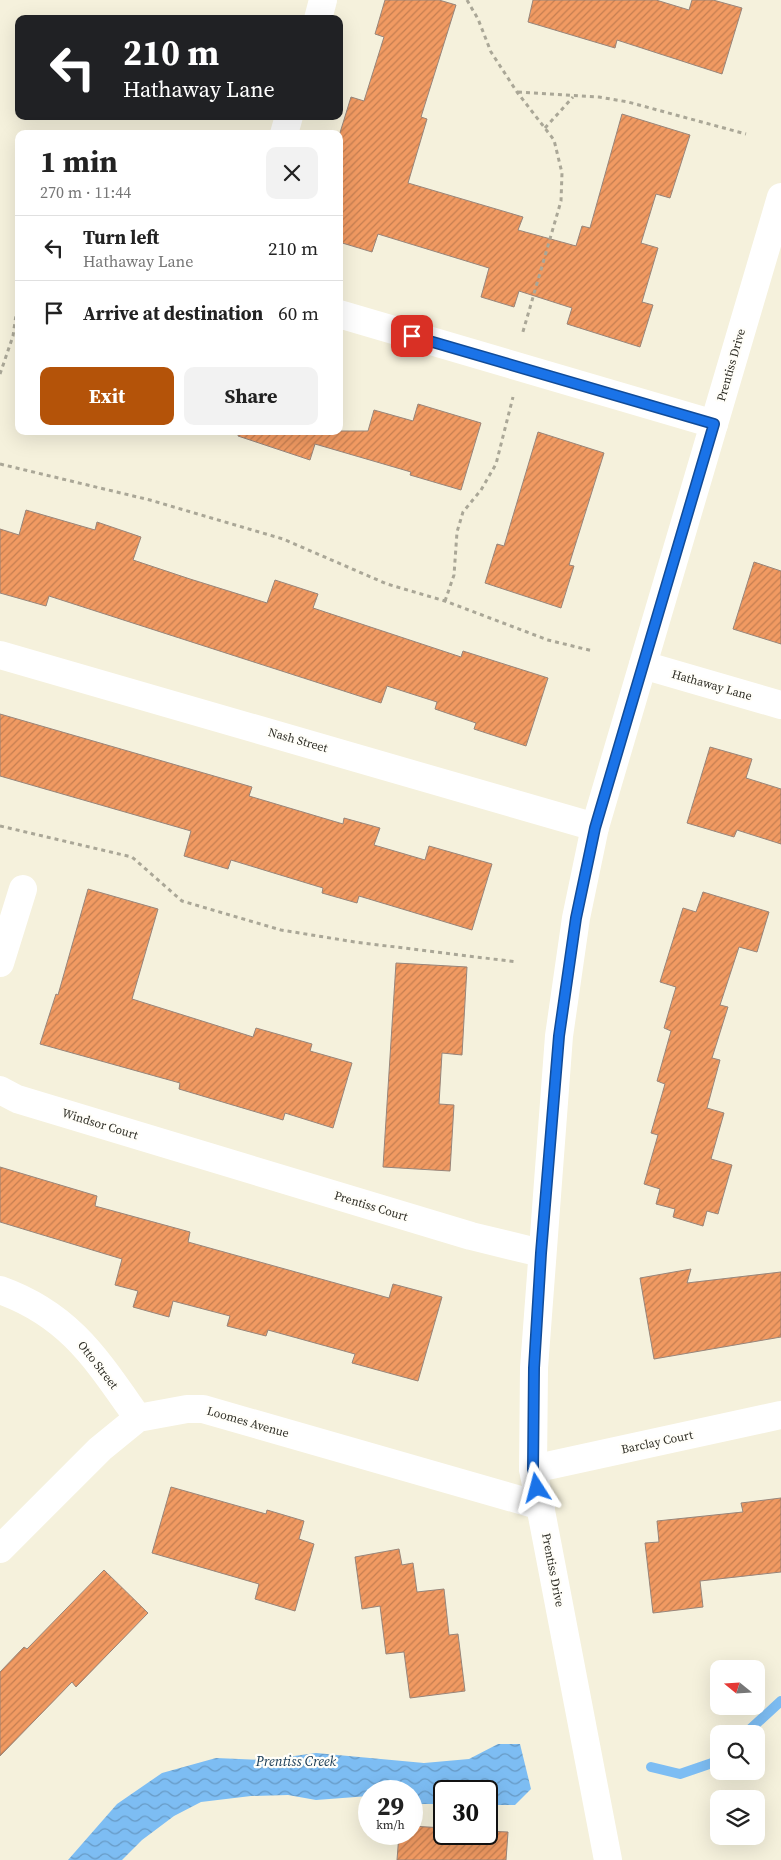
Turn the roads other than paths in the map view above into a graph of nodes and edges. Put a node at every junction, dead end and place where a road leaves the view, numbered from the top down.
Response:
1 (323, 0) edge
2 (319, 15) edge
3 (781, 197) edge
4 (343, 315) edge
5 (714, 424) junction
6 (0, 655) edge
7 (643, 665) junction
8 (781, 705) edge
9 (595, 828) junction
10 (23, 889) dead end
11 (0, 962) edge
12 (0, 1090) edge
13 (202, 1156) joint
14 (541, 1253) junction
15 (0, 1290) edge
16 (781, 1415) edge
17 (138, 1418) junction
18 (533, 1469) junction
19 (541, 1506) junction
20 (0, 1549) edge
21 (608, 1860) edge

1 - 2 street
3 - 5 street, Prentiss Drive
4 - 5 street
5 - 7 street, Prentiss Drive
6 - 9 street, Nash Street
7 - 8 street, Hathaway Lane
7 - 9 street, Prentiss Drive
9 - 14 street, Prentiss Drive
10 - 11 street
12 - 13 street, Windsor Court
13 - 14 street, Prentiss Court
14 - 18 street, Prentiss Drive
15 - 17 street, Otto Street
16 - 18 street, Barclay Court
17 - 19 street, Loomes Avenue
17 - 20 street, Loomes Avenue
18 - 19 street, Prentiss Drive
19 - 21 street, Prentiss Drive

